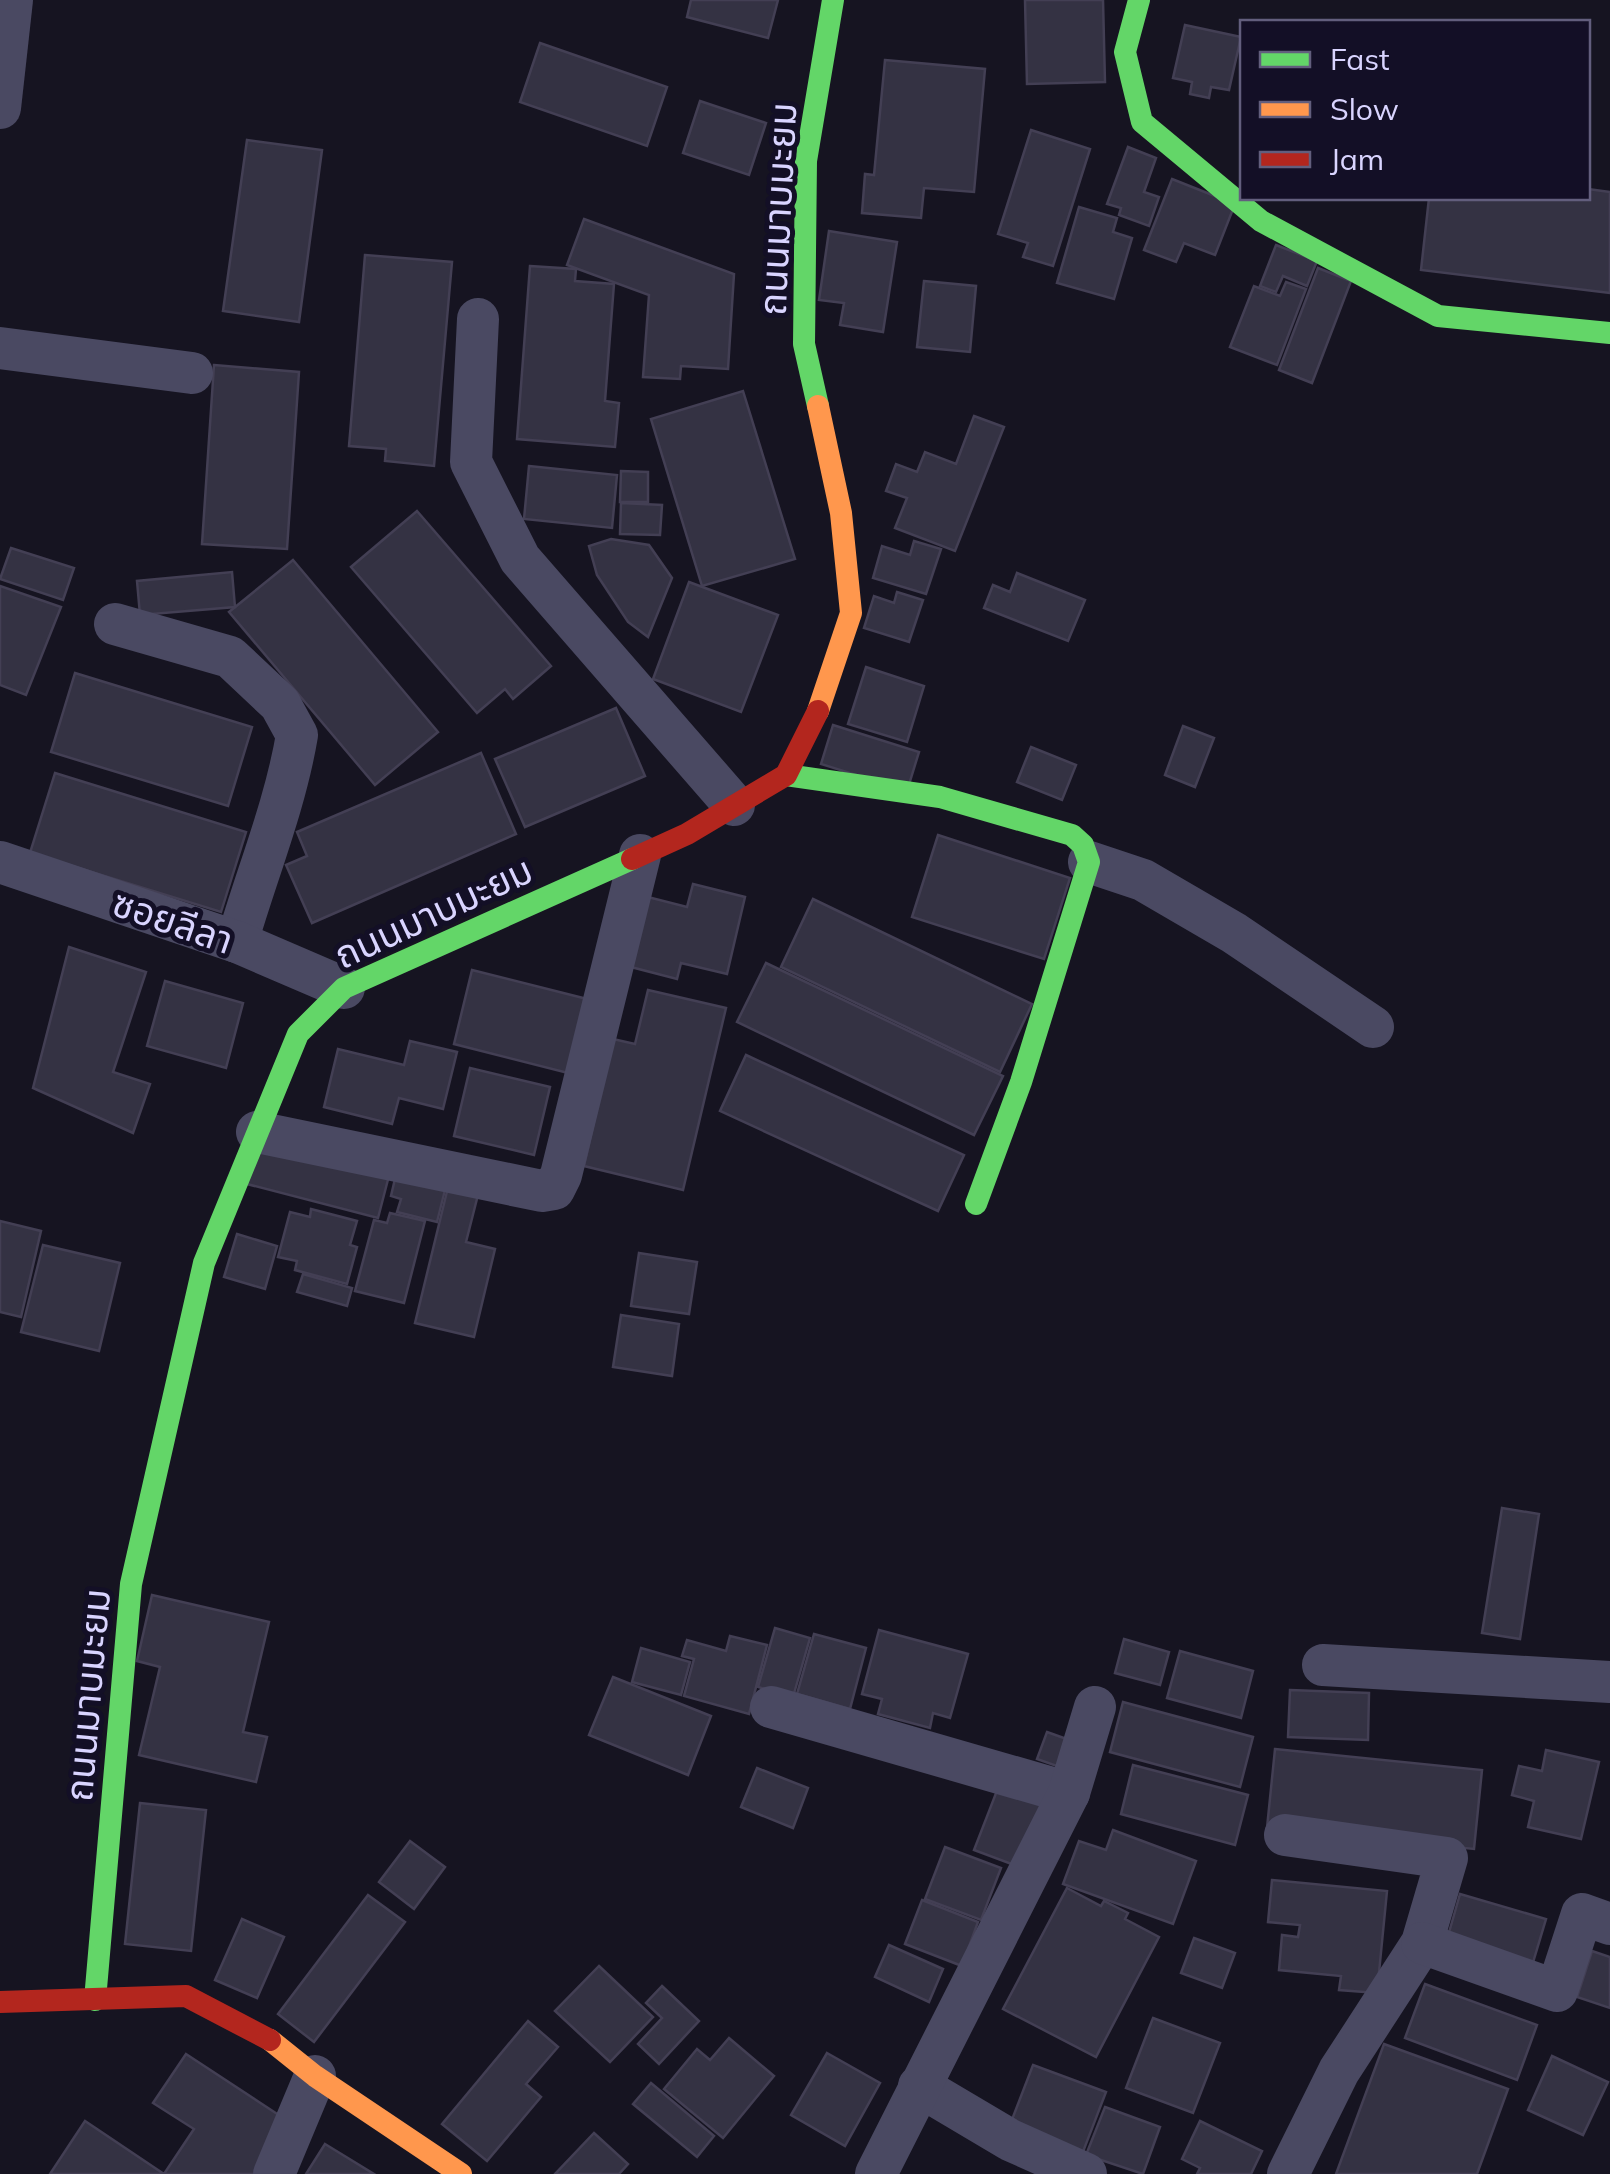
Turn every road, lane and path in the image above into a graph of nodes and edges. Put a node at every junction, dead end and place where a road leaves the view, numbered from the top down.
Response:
1 (12, 0) edge
2 (833, 0) edge
3 (1138, 0) edge
4 (0, 108) edge
5 (478, 319) dead end
6 (1610, 333) edge
7 (0, 348) edge
8 (192, 373) dead end
9 (115, 624) dead end
10 (786, 774) junction
11 (734, 805) junction
12 (640, 855) junction
13 (0, 862) edge
14 (1089, 862) junction
15 (237, 942) junction
16 (344, 988) junction
17 (1373, 1027) dead end
18 (258, 1132) junction
19 (976, 1204) dead end
20 (1323, 1665) dead end
21 (1610, 1682) edge
22 (771, 1707) dead end
23 (1095, 1707) dead end
24 (1069, 1793) junction
25 (1285, 1836) dead end
26 (1610, 1924) edge
27 (1422, 1943) junction
28 (95, 2000) junction
29 (0, 2002) edge
30 (315, 2076) junction
31 (919, 2086) junction
32 (274, 2174) edge
33 (461, 2174) edge
34 (876, 2174) edge
35 (1086, 2174) edge
36 (1288, 2174) edge

1 - 4 street
2 - 10 street, ถนนมาบมะยม
3 - 6 street
5 - 11 street
7 - 8 street
9 - 15 street
10 - 11 street, ถนนมาบมะยม
10 - 14 street
11 - 12 street, ถนนมาบมะยม
12 - 16 street, ถนนมาบมะยม
12 - 18 street
13 - 15 street, ซอยลีลา
14 - 17 street
14 - 19 street
15 - 16 street, ซอยลีลา
16 - 18 street, ถนนมาบมะยม
18 - 28 street, ถนนมาบมะยม
20 - 21 street
22 - 24 street
23 - 24 street
24 - 31 street
25 - 27 street
26 - 27 street
27 - 36 street
28 - 29 street
28 - 30 street
30 - 32 street
30 - 33 street
31 - 34 street
31 - 35 street

